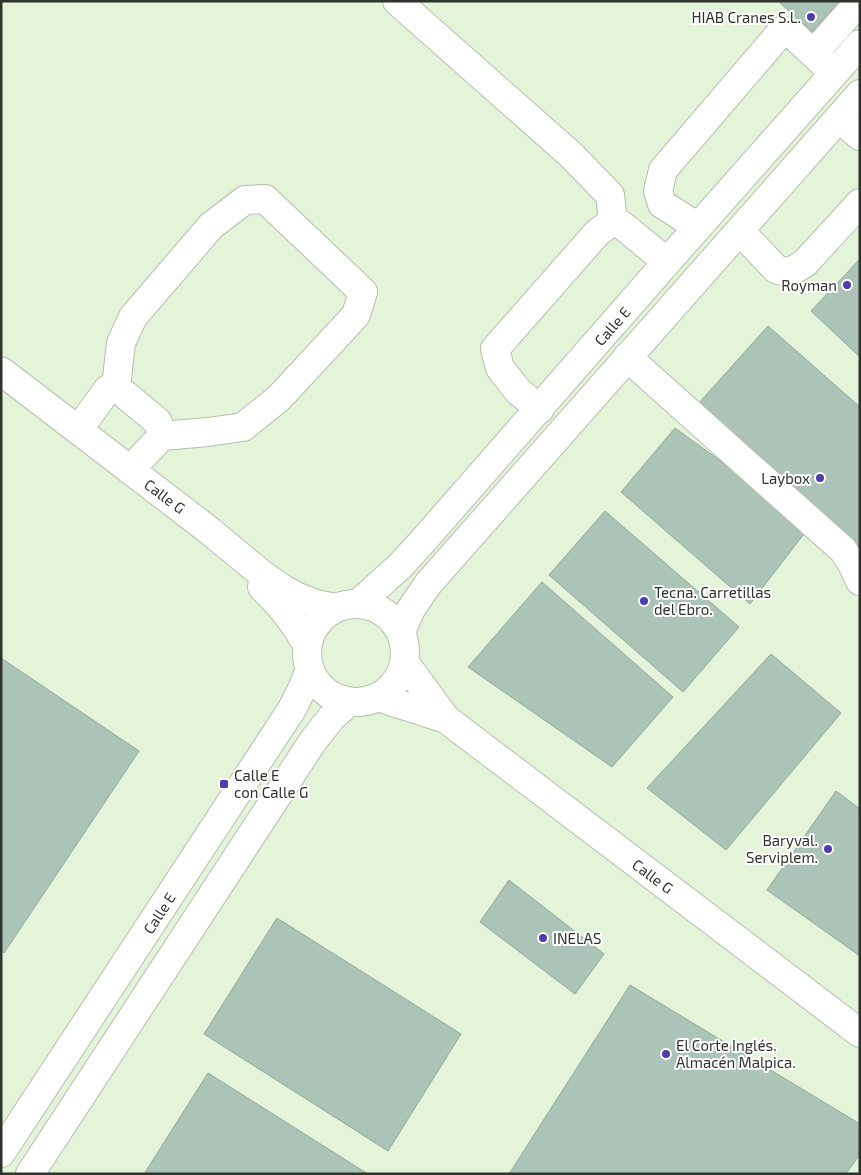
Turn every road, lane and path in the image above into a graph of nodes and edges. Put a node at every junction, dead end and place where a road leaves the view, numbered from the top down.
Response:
1 (397, 1) edge
2 (860, 1) edge
3 (860, 44) edge
4 (814, 53) junction
5 (834, 73) junction
6 (860, 94) edge
7 (839, 118) junction
8 (860, 136) edge
9 (860, 203) edge
10 (613, 221) junction
11 (698, 227) junction
12 (740, 231) junction
13 (667, 262) junction
14 (627, 357) junction
15 (1, 371) edge
16 (116, 387) junction
17 (1, 394) edge
18 (540, 409) junction
19 (78, 430) junction
20 (162, 436) junction
21 (130, 470) junction
22 (860, 581) edge
23 (347, 606) junction
24 (401, 632) junction
25 (308, 657) junction
26 (404, 664) junction
27 (379, 697) junction
28 (349, 702) junction
29 (446, 719) junction
30 (860, 1033) edge
31 (1, 1153) edge
32 (30, 1174) edge

1 - 10 street
2 - 4 street
3 - 5 street, Calle E
4 - 5 street
4 - 11 street
5 - 11 street, Calle E
6 - 7 street
7 - 8 street
7 - 12 street
9 - 12 street
10 - 13 street
10 - 18 street
11 - 13 street, Calle E
12 - 14 street
13 - 18 street, Calle E
14 - 22 street
14 - 24 street
15 - 19 street, Calle G
16 - 19 street
16 - 20 street
16 - 20 street
17 - 25 street, Calle G
18 - 23 street, Calle E
19 - 21 street, Calle G
20 - 21 street
21 - 23 street, Calle G
23 - 24 street
23 - 25 street
24 - 26 street
25 - 28 street
25 - 31 street, Calle E
26 - 27 street
26 - 29 street, Calle G
27 - 28 street
27 - 29 street, Calle G
28 - 32 street
29 - 30 street, Calle G

